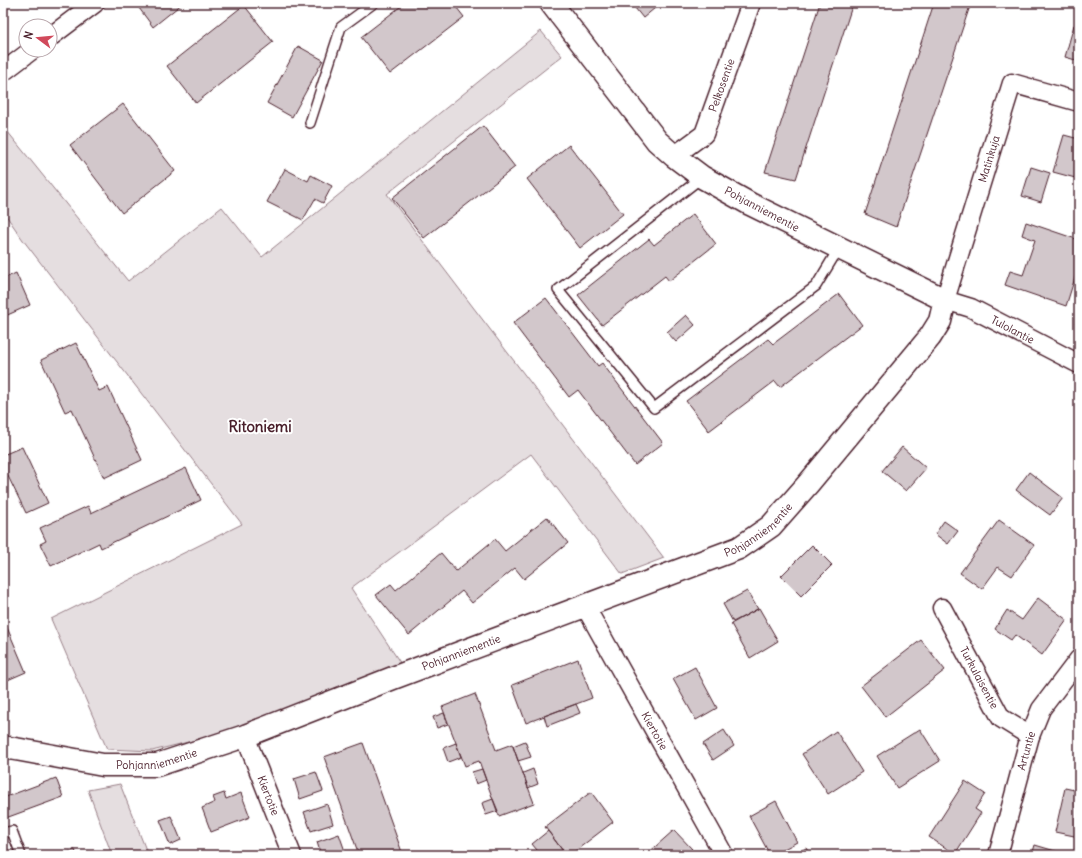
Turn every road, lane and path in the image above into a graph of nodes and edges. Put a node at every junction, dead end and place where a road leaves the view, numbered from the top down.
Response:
1 (95, 3) edge
2 (374, 3) edge
3 (550, 3) edge
4 (751, 3) edge
5 (58, 31) edge
6 (21, 58) edge
7 (3, 72) edge
8 (1079, 102) edge
9 (310, 123) dead end
10 (674, 156) junction
11 (702, 177) junction
12 (839, 248) junction
13 (945, 300) junction
14 (1079, 364) edge
15 (585, 606) junction
16 (942, 608) dead end
17 (1079, 659) edge
18 (245, 736) junction
19 (1030, 736) junction
20 (3, 747) edge
21 (3, 833) edge
22 (21, 855) edge
23 (292, 855) edge
24 (724, 855) edge
25 (998, 855) edge

1 - 5 street
2 - 9 lane
3 - 10 street, Pohjanniementie
4 - 10 street, Pelkosentie
6 - 7 street
8 - 13 street, Matinkuja
10 - 11 street, Pohjanniementie
11 - 12 street, Pohjanniementie
11 - 12 lane
12 - 13 street, Pohjanniementie
13 - 14 street, Tulolantie
13 - 15 street, Pohjanniementie
15 - 18 street, Pohjanniementie
15 - 24 street, Kiertotie
16 - 19 street, Turkulaisentie
17 - 19 street, Artuntie
18 - 20 street, Pohjanniementie
18 - 23 street, Kiertotie
19 - 25 street, Artuntie
21 - 22 lane

